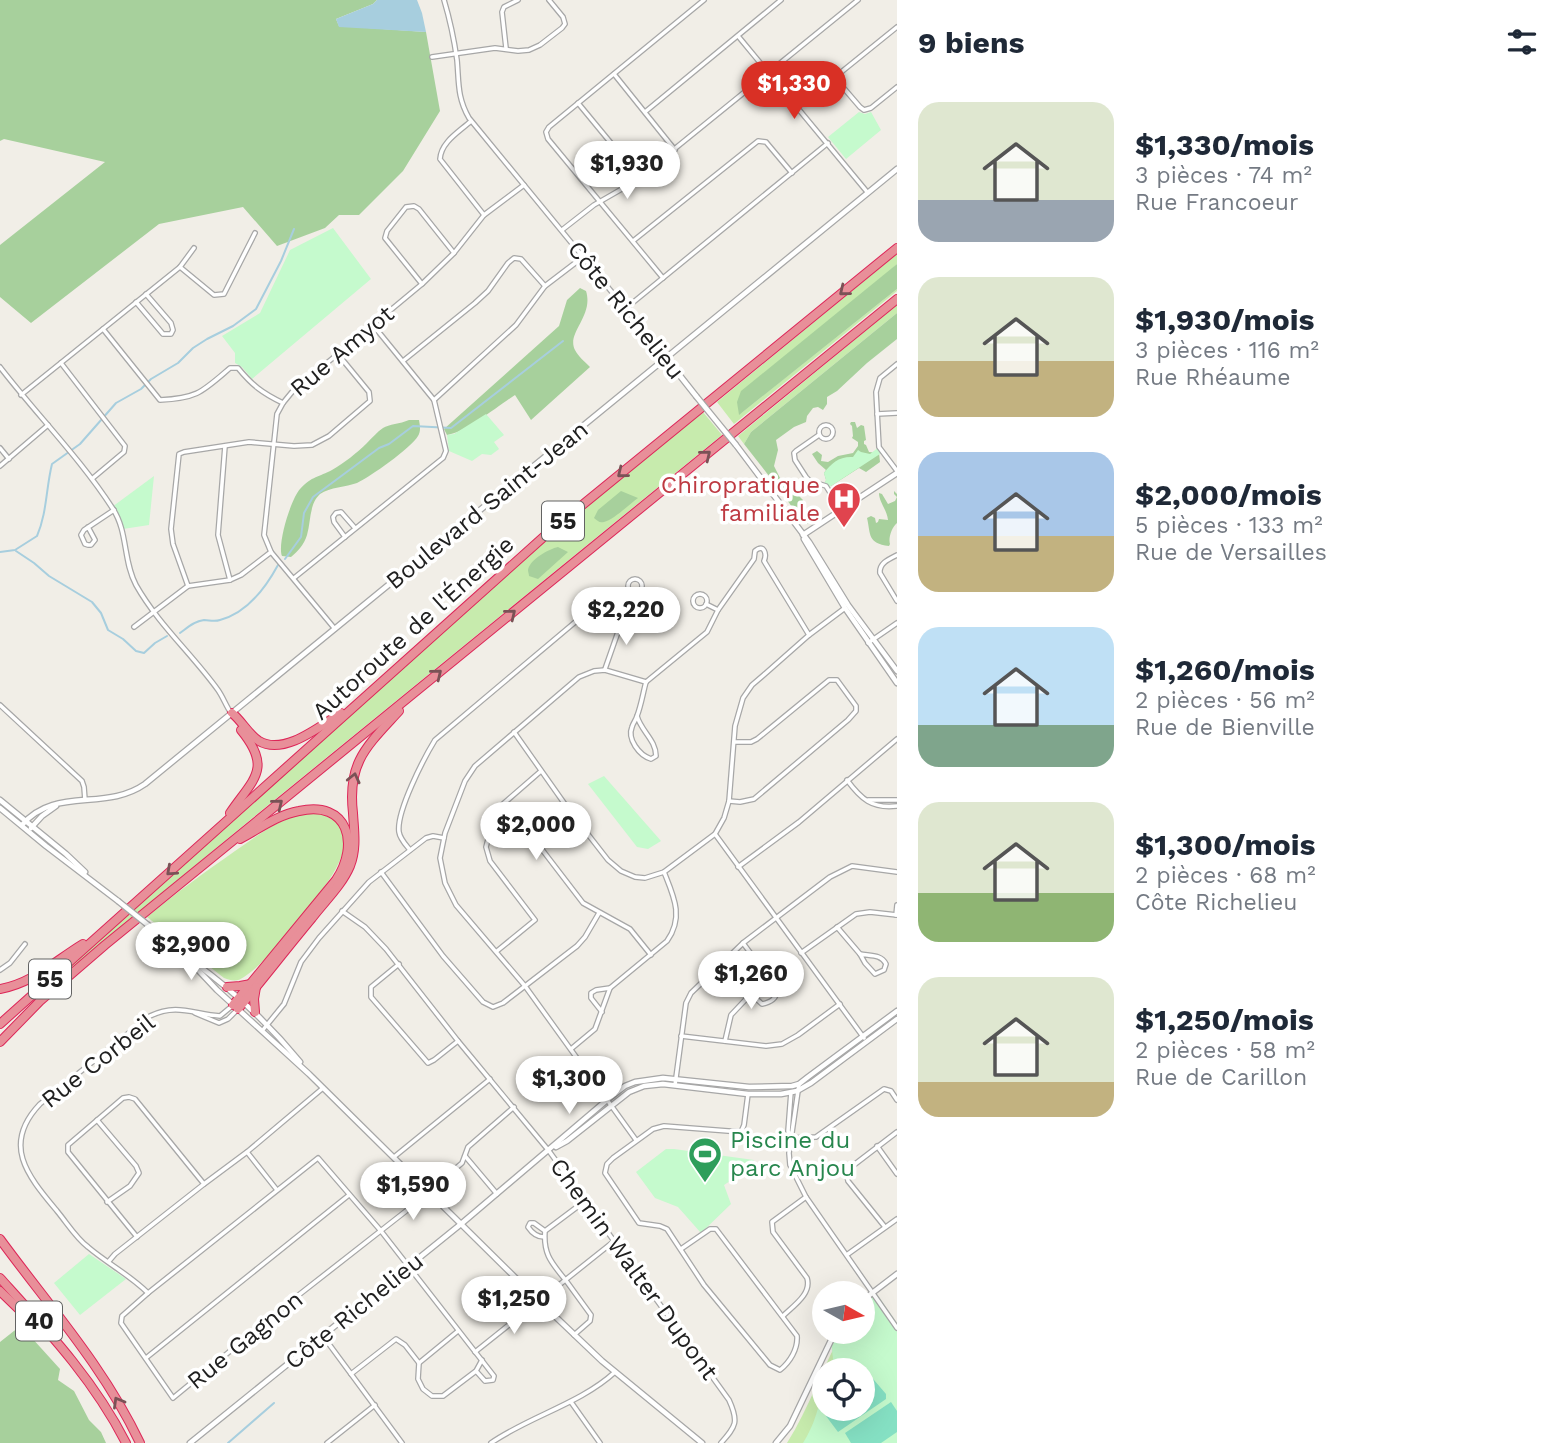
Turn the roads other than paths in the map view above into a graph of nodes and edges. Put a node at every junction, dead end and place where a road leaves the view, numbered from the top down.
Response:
1 (444, 0) edge
2 (518, 0) edge
3 (549, 0) edge
4 (704, 0) edge
5 (781, 0) edge
6 (858, 0) edge
7 (897, 27) edge
8 (738, 36) junction
9 (506, 48) junction
10 (456, 54) junction
11 (432, 57) dead end
12 (769, 72) junction
13 (614, 74) junction
14 (835, 78) junction
15 (897, 87) edge
16 (578, 103) junction
17 (799, 107) junction
18 (645, 112) junction
19 (471, 121) junction
20 (828, 143) junction
21 (675, 149) junction
22 (897, 169) edge
23 (792, 173) junction
24 (639, 177) junction
25 (524, 185) junction
26 (868, 193) junction
27 (600, 202) junction
28 (484, 215) junction
29 (561, 231) junction
30 (255, 233) dead end
31 (633, 241) junction
32 (194, 248) dead end
33 (897, 248) edge
34 (454, 253) junction
35 (583, 257) junction
36 (180, 267) junction
37 (663, 278) junction
38 (422, 284) junction
39 (545, 286) junction
40 (146, 294) junction
41 (897, 299) edge
42 (136, 302) junction
43 (625, 309) junction
44 (373, 325) junction
45 (103, 329) junction
46 (337, 353) junction
47 (666, 358) junction
48 (402, 361) junction
49 (61, 363) junction
50 (897, 364) edge
51 (0, 367) edge
52 (21, 395) junction
53 (434, 400) junction
54 (283, 403) junction
55 (897, 413) edge
56 (877, 414) junction
57 (47, 425) junction
58 (819, 435) junction
59 (274, 445) junction
60 (225, 446) junction
61 (0, 448) edge
62 (9, 459) junction
63 (0, 466) edge
64 (897, 472) edge
65 (92, 479) junction
66 (114, 510) junction
67 (841, 510) junction
68 (88, 527) junction
69 (355, 529) junction
70 (803, 535) junction
71 (345, 537) junction
72 (271, 552) junction
73 (897, 555) edge
74 (754, 559) junction
75 (764, 561) junction
76 (294, 578) junction
77 (230, 580) junction
78 (188, 586) junction
79 (632, 592) dead end
80 (897, 601) edge
81 (706, 604) dead end
82 (847, 607) junction
83 (718, 610) junction
84 (154, 611) junction
85 (623, 616) junction
86 (897, 623) edge
87 (134, 627) dead end
88 (335, 629) junction
89 (809, 635) junction
90 (874, 639) junction
91 (868, 643) junction
92 (605, 670) junction
93 (897, 671) edge
94 (646, 682) junction
95 (897, 683) edge
96 (416, 691) junction
97 (361, 700) junction
98 (0, 705) edge
99 (232, 713) junction
100 (637, 716) junction
101 (514, 732) junction
102 (897, 739) edge
103 (734, 742) junction
104 (541, 771) junction
105 (847, 780) junction
106 (0, 800) edge
107 (85, 800) junction
108 (729, 801) junction
109 (60, 803) junction
110 (897, 803) edge
111 (0, 808) edge
112 (569, 810) junction
113 (24, 823) junction
114 (221, 825) junction
115 (31, 829) junction
116 (715, 834) junction
117 (444, 838) junction
118 (225, 847) junction
119 (410, 850) junction
120 (738, 867) junction
121 (381, 872) junction
122 (664, 872) junction
123 (897, 872) edge
124 (897, 905) edge
125 (342, 911) junction
126 (599, 913) junction
127 (896, 915) edge
128 (776, 917) junction
129 (837, 927) junction
130 (100, 934) junction
131 (743, 943) junction
132 (26, 944) dead end
133 (497, 951) junction
134 (802, 953) junction
135 (859, 954) junction
136 (651, 955) junction
137 (185, 956) junction
138 (399, 964) junction
139 (0, 970) edge
140 (767, 977) junction
141 (254, 985) junction
142 (226, 986) junction
143 (525, 986) junction
144 (610, 988) junction
145 (0, 989) edge
146 (751, 994) junction
147 (40, 1001) junction
148 (239, 1003) junction
149 (840, 1004) junction
150 (897, 1011) edge
151 (255, 1012) junction
152 (602, 1012) junction
153 (897, 1019) edge
154 (0, 1024) edge
155 (267, 1025) junction
156 (262, 1031) junction
157 (0, 1036) edge
158 (681, 1036) junction
159 (863, 1037) junction
160 (458, 1041) junction
161 (725, 1041) junction
162 (0, 1042) edge
163 (867, 1042) junction
164 (570, 1049) junction
165 (309, 1074) junction
166 (490, 1079) junction
167 (676, 1082) junction
168 (749, 1087) junction
169 (323, 1088) junction
170 (794, 1090) junction
171 (748, 1094) junction
172 (607, 1100) junction
173 (897, 1100) edge
174 (611, 1106) junction
175 (514, 1107) junction
176 (97, 1120) junction
177 (897, 1132) edge
178 (792, 1138) junction
179 (636, 1140) junction
180 (877, 1146) junction
181 (549, 1151) junction
182 (247, 1152) junction
183 (465, 1156) junction
184 (394, 1157) junction
185 (897, 1174) edge
186 (204, 1184) junction
187 (277, 1190) junction
188 (429, 1192) junction
189 (497, 1194) junction
190 (349, 1195) junction
191 (806, 1197) junction
192 (585, 1201) junction
193 (107, 1202) junction
194 (897, 1219) edge
195 (461, 1224) junction
196 (885, 1227) junction
197 (381, 1231) junction
198 (137, 1237) junction
199 (0, 1239) edge
200 (614, 1241) junction
201 (0, 1245) edge
202 (681, 1249) junction
203 (847, 1255) junction
204 (108, 1261) junction
205 (408, 1266) junction
206 (22, 1269) junction
207 (897, 1274) edge
208 (0, 1278) edge
209 (565, 1280) junction
210 (866, 1281) edge
211 (875, 1290) edge
212 (0, 1291) edge
213 (148, 1293) junction
214 (875, 1294) edge
215 (539, 1301) junction
216 (783, 1316) junction
217 (897, 1328) edge
218 (458, 1331) junction
219 (574, 1335) junction
220 (323, 1336) junction
221 (829, 1344) edge
222 (475, 1352) junction
223 (146, 1358) junction
224 (482, 1360) junction
225 (419, 1363) junction
226 (77, 1366) junction
227 (476, 1371) junction
228 (615, 1372) junction
229 (351, 1374) junction
230 (571, 1402) junction
231 (375, 1405) junction
232 (126, 1443) edge
233 (140, 1443) edge
234 (190, 1443) edge
235 (327, 1443) edge
236 (402, 1443) edge
237 (491, 1443) edge
238 (600, 1443) edge
239 (702, 1443) edge
240 (722, 1443) edge
241 (776, 1443) edge

1 - 10 street, Côte Richelieu
2 - 9 street
3 - 9 street
4 - 13 street
5 - 8 street
6 - 12 street
7 - 14 street
8 - 12 street
8 - 18 street
9 - 10 street
10 - 11 street
10 - 19 street, Côte Richelieu
12 - 17 street
12 - 21 street
13 - 16 street
13 - 18 street
14 - 15 street
14 - 17 street
16 - 24 street
16 - 27 street
17 - 20 street
18 - 21 street
19 - 25 street, Côte Richelieu
19 - 28 street
20 - 23 street
20 - 26 street
21 - 24 street
22 - 26 street, Boulevard Saint-Jean
23 - 31 street
23 - 37 street
24 - 27 street
25 - 28 street, Rue Amyot
25 - 29 street, Côte Richelieu
26 - 47 street, Boulevard Saint-Jean
27 - 29 street
27 - 31 street
28 - 34 street, Rue Amyot
29 - 35 street, Côte Richelieu
30 - 36 street
31 - 37 street
32 - 36 street
33 -> 97 highway, Autoroute de l'Énergie / 55
34 - 38 street, Rue Amyot
34 - 38 street
35 - 39 street
35 - 43 street, Côte Richelieu
36 - 40 street
37 - 43 street
38 - 44 street, Rue Amyot
39 - 48 street
39 - 53 street
40 - 42 street
40 - 42 street
96 -> 41 highway, Autoroute de l'Énergie / 55
42 - 45 street
43 - 47 street, Côte Richelieu
44 - 46 street, Rue Amyot
44 - 48 street
45 - 49 street
45 - 54 street
46 - 54 street, Rue Amyot
46 - 59 street
47 - 70 street, Côte Richelieu, bridge
47 - 88 street, Boulevard Saint-Jean
48 - 53 street
49 - 52 street
49 - 65 street
50 - 56 street
51 - 52 street
52 - 57 street
53 - 69 street
54 - 59 street, Rue Amyot
55 - 56 street
56 - 64 street
57 - 62 street
57 - 65 street
58 - 58 street
58 - 67 street
59 - 60 street
59 - 72 street, Rue Amyot
60 - 77 street
60 - 78 street
61 - 62 street
62 - 63 street
64 - 67 street
65 - 66 street
66 - 68 street
66 - 84 street
67 - 70 street
68 - 68 street
69 - 71 street
69 - 71 street
70 - 82 street, Côte Richelieu
71 - 76 street
72 - 76 street
72 - 77 street
73 - 80 street
74 - 75 street
74 - 75 street
74 - 83 street
75 - 89 street
76 - 88 street
77 - 78 street
78 - 84 street
79 - 85 street
81 - 83 street
82 - 89 street
82 - 90 street, Côte Richelieu
82 - 91 street, Côte Richelieu
83 - 94 street
84 - 87 street
84 - 99 street
85 - 92 street
85 - 119 street
86 - 90 street
88 - 99 street, Boulevard Saint-Jean
89 - 103 street
90 - 91 street
90 - 93 street, Côte Richelieu
91 - 95 street, Côte Richelieu
92 - 94 street
92 - 101 street
94 - 100 street
118 -> 96 highway, Autoroute de l'Énergie / 55
141 -> 96 highway
97 - 99 highway
97 - 114 highway, Autoroute de l'Énergie / 55
98 - 107 street
99 - 107 street, Boulevard Saint-Jean
99 - 114 highway
100 - 100 street
101 - 104 street
101 - 117 street
102 - 105 street
103 - 108 street
103 - 108 street
104 - 112 street
104 - 133 street
105 - 110 street
105 - 120 street
106 - 113 street
107 - 109 street, Boulevard Saint-Jean
108 - 116 street
109 - 113 street, Boulevard Saint-Jean
109 - 115 street
111 - 113 street
112 - 122 street
112 - 126 street
113 - 115 street
114 -> 130 highway, Autoroute de l'Énergie / 55
115 - 137 street, bridge
116 - 120 street
116 - 122 street
117 - 119 street
117 - 133 street
118 - 141 highway
118 - 147 highway, 55
119 - 121 street
120 - 128 street
121 - 125 street
121 - 143 street
122 - 136 street
123 - 128 street
124 - 127 street
125 - 138 street, Chemin Walter Dupont
125 - 155 street
126 - 136 street
126 - 143 street
127 - 129 street
128 - 131 street
128 - 134 street
129 - 134 street
129 - 135 street
130 - 145 highway
130 - 154 highway, Autoroute de l'Énergie / 55
131 - 140 street
131 - 158 street
132 - 139 street
133 - 143 street
134 - 149 street
135 - 135 street
136 - 144 street
137 - 142 street
137 - 148 street
138 - 160 street, Chemin Walter Dupont
138 - 160 street
140 - 146 street
140 - 146 street
141 - 142 highway
141 - 148 highway
141 - 151 highway
142 - 148 street
143 - 164 street
144 - 152 street
144 - 152 street
146 - 161 street
147 - 157 highway, 55
147 - 162 highway
148 - 151 street
148 - 156 street
148 - 204 street, Rue Corbeil
149 - 159 street
149 - 161 street
150 - 159 street, Côte Richelieu
151 - 155 street
152 - 164 street
153 - 163 street
155 - 156 street
155 - 165 street
156 - 165 street
158 - 161 street
158 - 167 street
159 - 163 street
159 - 170 street, Côte Richelieu
160 - 166 street, Chemin Walter Dupont
163 - 170 street
164 - 172 street
165 - 169 street
166 - 175 street, Chemin Walter Dupont
166 - 184 street
167 - 168 street, Côte Richelieu
167 - 171 street, Côte Richelieu
167 - 172 street, Côte Richelieu
167 - 174 street, Côte Richelieu
168 - 170 street, Côte Richelieu
168 - 171 street
169 - 182 street
169 - 184 street
170 - 171 street, Côte Richelieu
170 - 178 street
171 - 179 street
172 - 174 street
172 - 181 street, Côte Richelieu
173 - 178 street
174 - 179 street
174 - 181 street, Côte Richelieu
175 - 181 street, Chemin Walter Dupont
175 - 183 street, Rue Gagnon
176 - 186 street
176 - 193 street
176 - 193 street
177 - 180 street
178 - 191 street
179 - 202 street
180 - 185 street
180 - 196 street
181 - 189 street, Côte Richelieu
181 - 192 street, Chemin Walter Dupont
182 - 186 street
182 - 187 street
183 - 188 street, Rue Gagnon
183 - 189 street
184 - 188 street
186 - 198 street
187 - 190 street, Rue Gagnon
187 - 213 street, Rue Gagnon
188 - 195 street
188 - 197 street, Rue Gagnon
189 - 195 street, Côte Richelieu
190 - 197 street
190 - 223 street
191 - 203 street
191 - 216 street
192 - 200 street, Chemin Walter Dupont
192 - 209 street
193 - 198 street
194 - 196 street
195 - 205 street, Côte Richelieu
195 - 215 street
196 - 203 street
197 - 205 street
197 - 223 street, Rue Gagnon
198 - 204 street
199 - 206 highway, 40
200 - 209 street
200 - 240 street, Chemin Walter Dupont
201 - 206 highway
202 - 216 street
202 - 216 street
203 - 210 street
204 - 213 street, Rue Corbeil
205 - 218 street
205 - 220 street, Côte Richelieu
233 -> 206 highway, 40
207 - 211 street
208 - 226 highway, 40
209 - 215 street
209 - 219 street
212 - 226 highway
213 - 223 street, Rue Gagnon
214 - 217 street
215 - 219 street
215 - 222 street
218 - 222 street
218 - 225 street
219 - 228 street
220 - 229 street
220 - 234 street, Côte Richelieu
221 - 241 street
222 - 224 street
224 - 227 street
224 - 227 street
225 - 227 street
225 - 229 street
226 - 232 highway, 40
228 - 230 street
228 - 239 street
229 - 231 street
230 - 237 street
230 - 238 street
231 - 235 street
231 - 236 street

